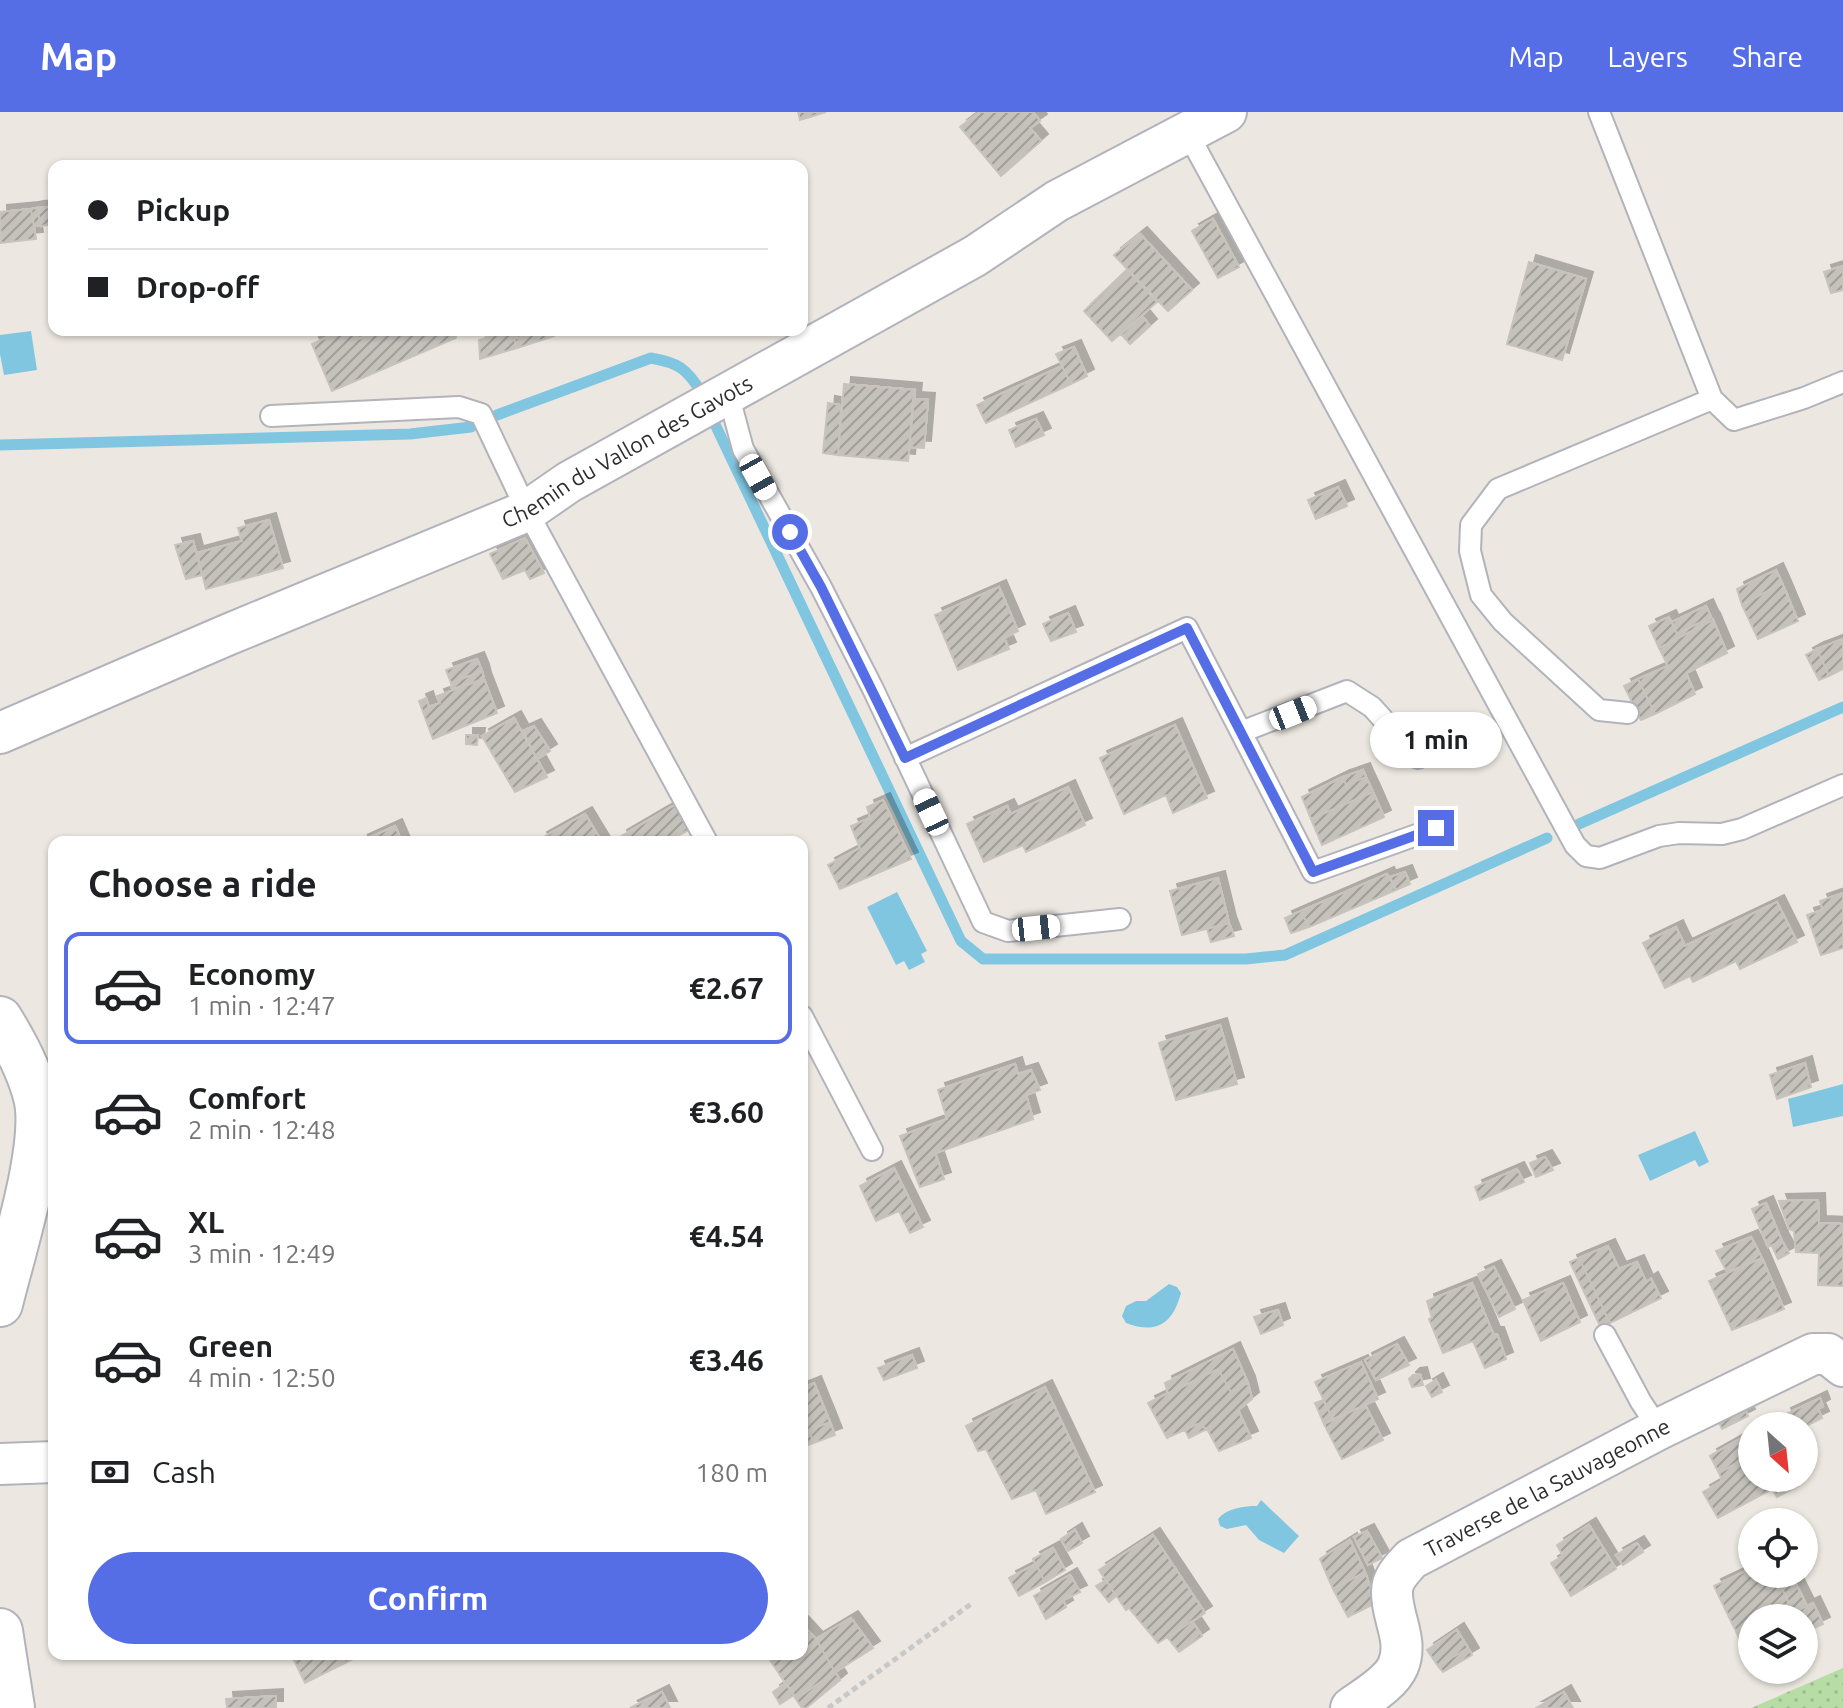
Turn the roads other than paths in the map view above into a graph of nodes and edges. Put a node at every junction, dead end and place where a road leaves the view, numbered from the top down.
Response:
1 (1226, 112) edge
2 (1599, 112) edge
3 (1187, 132) junction
4 (1843, 382) edge
5 (728, 393) junction
6 (1712, 399) junction
7 (271, 416) dead end
8 (527, 511) junction
9 (1628, 713) dead end
10 (1241, 732) junction
11 (0, 733) edge
12 (905, 758) junction
13 (1418, 758) dead end
14 (1843, 785) edge
15 (1436, 828) dead end
16 (704, 836) edge
17 (1120, 919) dead end
18 (0, 1019) edge
19 (808, 1027) edge
20 (872, 1150) dead end
21 (0, 1304) edge
22 (1605, 1335) dead end
23 (1843, 1366) edge
24 (1659, 1429) junction
25 (48, 1462) edge
26 (0, 1464) edge
27 (0, 1631) edge
28 (12, 1708) edge
29 (1351, 1708) edge

1 - 3 street, Chemin du Vallon des Gavots
2 - 6 lane
3 - 5 street, Chemin du Vallon des Gavots
3 - 14 lane
4 - 6 lane
5 - 8 street, Chemin du Vallon des Gavots
5 - 12 lane
6 - 9 lane
7 - 8 lane
8 - 11 street, Chemin du Vallon des Gavots
8 - 16 lane
10 - 12 lane
10 - 13 lane
10 - 15 lane
12 - 17 lane
18 - 21 street
19 - 20 lane
22 - 24 lane
23 - 24 street, Traverse de la Sauvageonne
24 - 29 street, Traverse de la Sauvageonne
25 - 26 street
27 - 28 street

